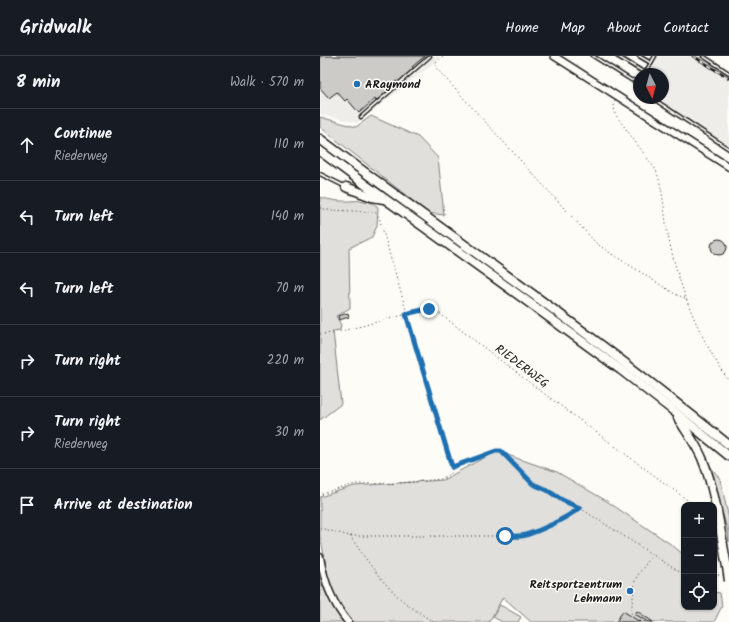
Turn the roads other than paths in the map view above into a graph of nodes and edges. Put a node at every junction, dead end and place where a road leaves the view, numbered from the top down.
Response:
1 (430, 56) edge
2 (554, 56) edge
3 (594, 56) edge
4 (617, 56) edge
5 (639, 56) edge
6 (655, 56) edge
7 (702, 56) edge
8 (651, 63) junction
9 (636, 68) edge
10 (648, 68) edge
11 (729, 73) edge
12 (633, 80) edge
13 (661, 104) edge
14 (361, 117) dead end
15 (320, 139) edge
16 (729, 148) edge
17 (320, 151) edge
18 (729, 167) edge
19 (320, 174) edge
20 (346, 187) joint
21 (386, 199) junction
22 (675, 412) junction
23 (729, 445) edge
24 (729, 456) edge
25 (320, 557) edge
26 (729, 582) edge
27 (348, 622) edge

1 - 14 lane
2 - 18 street
3 - 12 lane
4 - 9 lane
5 - 8 lane
6 - 8 lane
7 - 11 lane
8 - 10 lane
13 - 16 lane
15 - 23 highway
17 - 21 highway
19 - 20 lane
20 - 21 highway
21 - 22 highway
22 - 24 highway
22 - 26 highway, bridge
25 - 27 street

